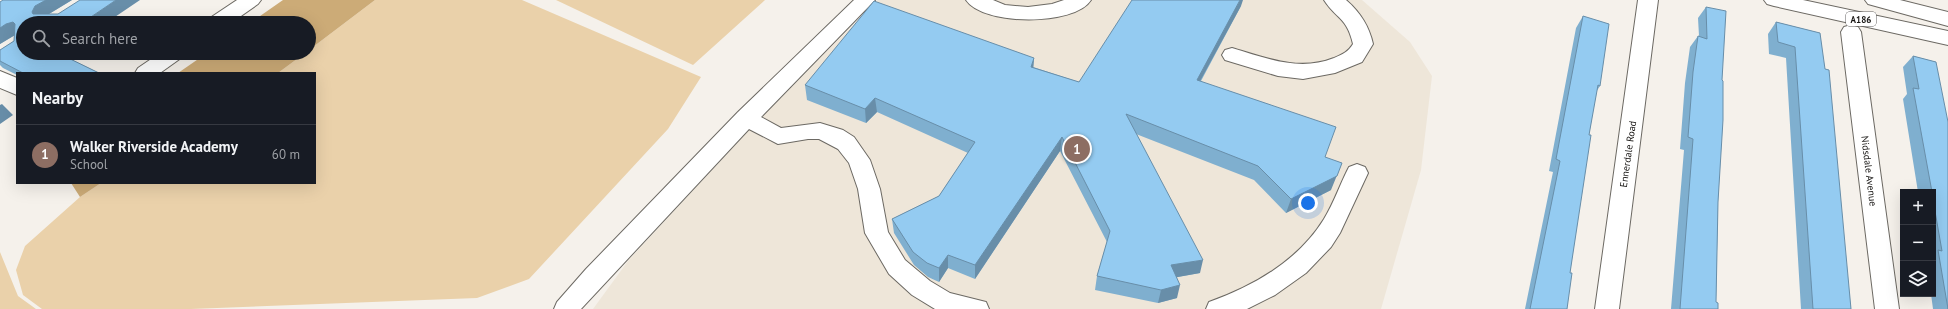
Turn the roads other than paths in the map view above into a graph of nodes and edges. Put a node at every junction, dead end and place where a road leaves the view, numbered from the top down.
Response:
1 (251, 0) edge
2 (865, 0) edge
3 (976, 0) edge
4 (1081, 0) edge
5 (1334, 0) edge
6 (1648, 0) edge
7 (1774, 0) edge
8 (1875, 0) edge
9 (227, 16) edge
10 (1948, 19) edge
11 (1850, 32) dead end
12 (1948, 38) edge
13 (1232, 55) dead end
14 (164, 60) edge
15 (146, 72) edge
16 (0, 78) edge
17 (16, 87) edge
18 (746, 118) junction
19 (1357, 173) dead end
20 (566, 309) edge
21 (977, 309) edge
22 (1218, 309) edge
23 (1608, 309) edge
24 (1887, 309) edge

1 - 9 street
2 - 18 street
3 - 4 street
5 - 13 street
6 - 23 street, Ennerdale Road
7 - 12 street, A186
8 - 10 street
11 - 24 street, Nidsdale Avenue
14 - 15 street
16 - 17 street
18 - 20 street
18 - 21 street
19 - 22 street

